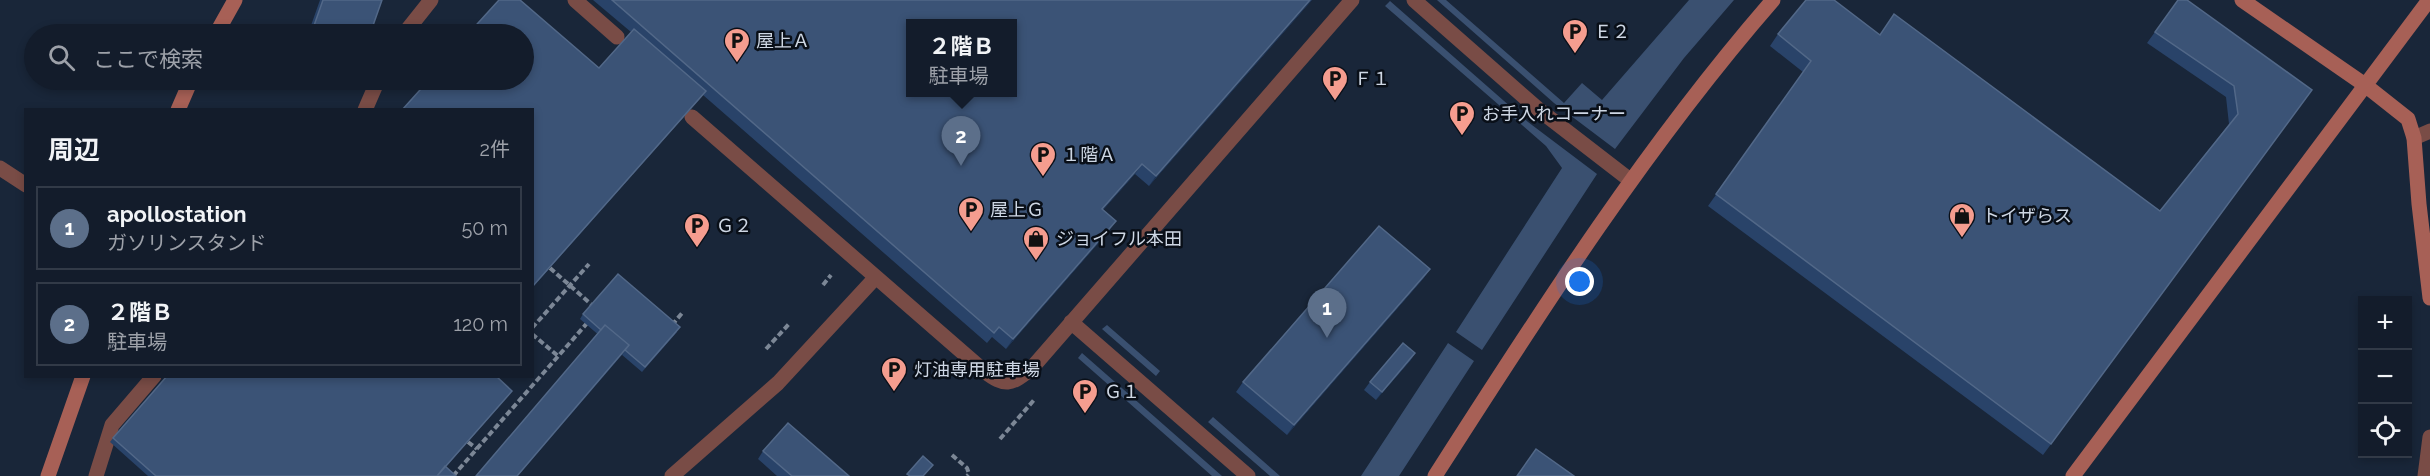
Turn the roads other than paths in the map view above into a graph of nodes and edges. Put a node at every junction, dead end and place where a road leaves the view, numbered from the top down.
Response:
1 (235, 0) edge
2 (576, 0) edge
3 (1352, 0) edge
4 (1414, 0) edge
5 (1773, 0) edge
6 (2242, 0) edge
7 (2429, 0) edge
8 (422, 3) edge
9 (222, 24) edge
10 (410, 24) edge
11 (617, 37) dead end
12 (2365, 85) junction
13 (187, 90) edge
14 (374, 90) edge
15 (179, 108) edge
16 (366, 108) edge
17 (692, 117) edge
18 (2430, 131) edge
19 (2414, 138) junction
20 (0, 168) edge
21 (1630, 180) junction
22 (24, 184) edge
23 (876, 277) junction
24 (2430, 298) edge
25 (1071, 322) junction
26 (82, 378) edge
27 (152, 378) edge
28 (2430, 437) edge
29 (48, 476) edge
30 (96, 476) edge
31 (672, 476) edge
32 (1248, 476) edge
33 (1435, 476) edge
34 (2073, 476) edge
35 (2425, 476) edge

1 - 9 street
2 - 11 street
3 - 25 street
4 - 21 street
5 - 21 street
6 - 12 street
7 - 12 street
8 - 10 street
12 - 19 street
12 - 34 street
13 - 15 street
14 - 16 street
17 - 23 street
18 - 19 street
19 - 24 street
20 - 22 street
21 - 33 street
23 - 25 street
23 - 31 street
25 - 32 street
26 - 29 street
27 - 30 street
28 - 35 street

